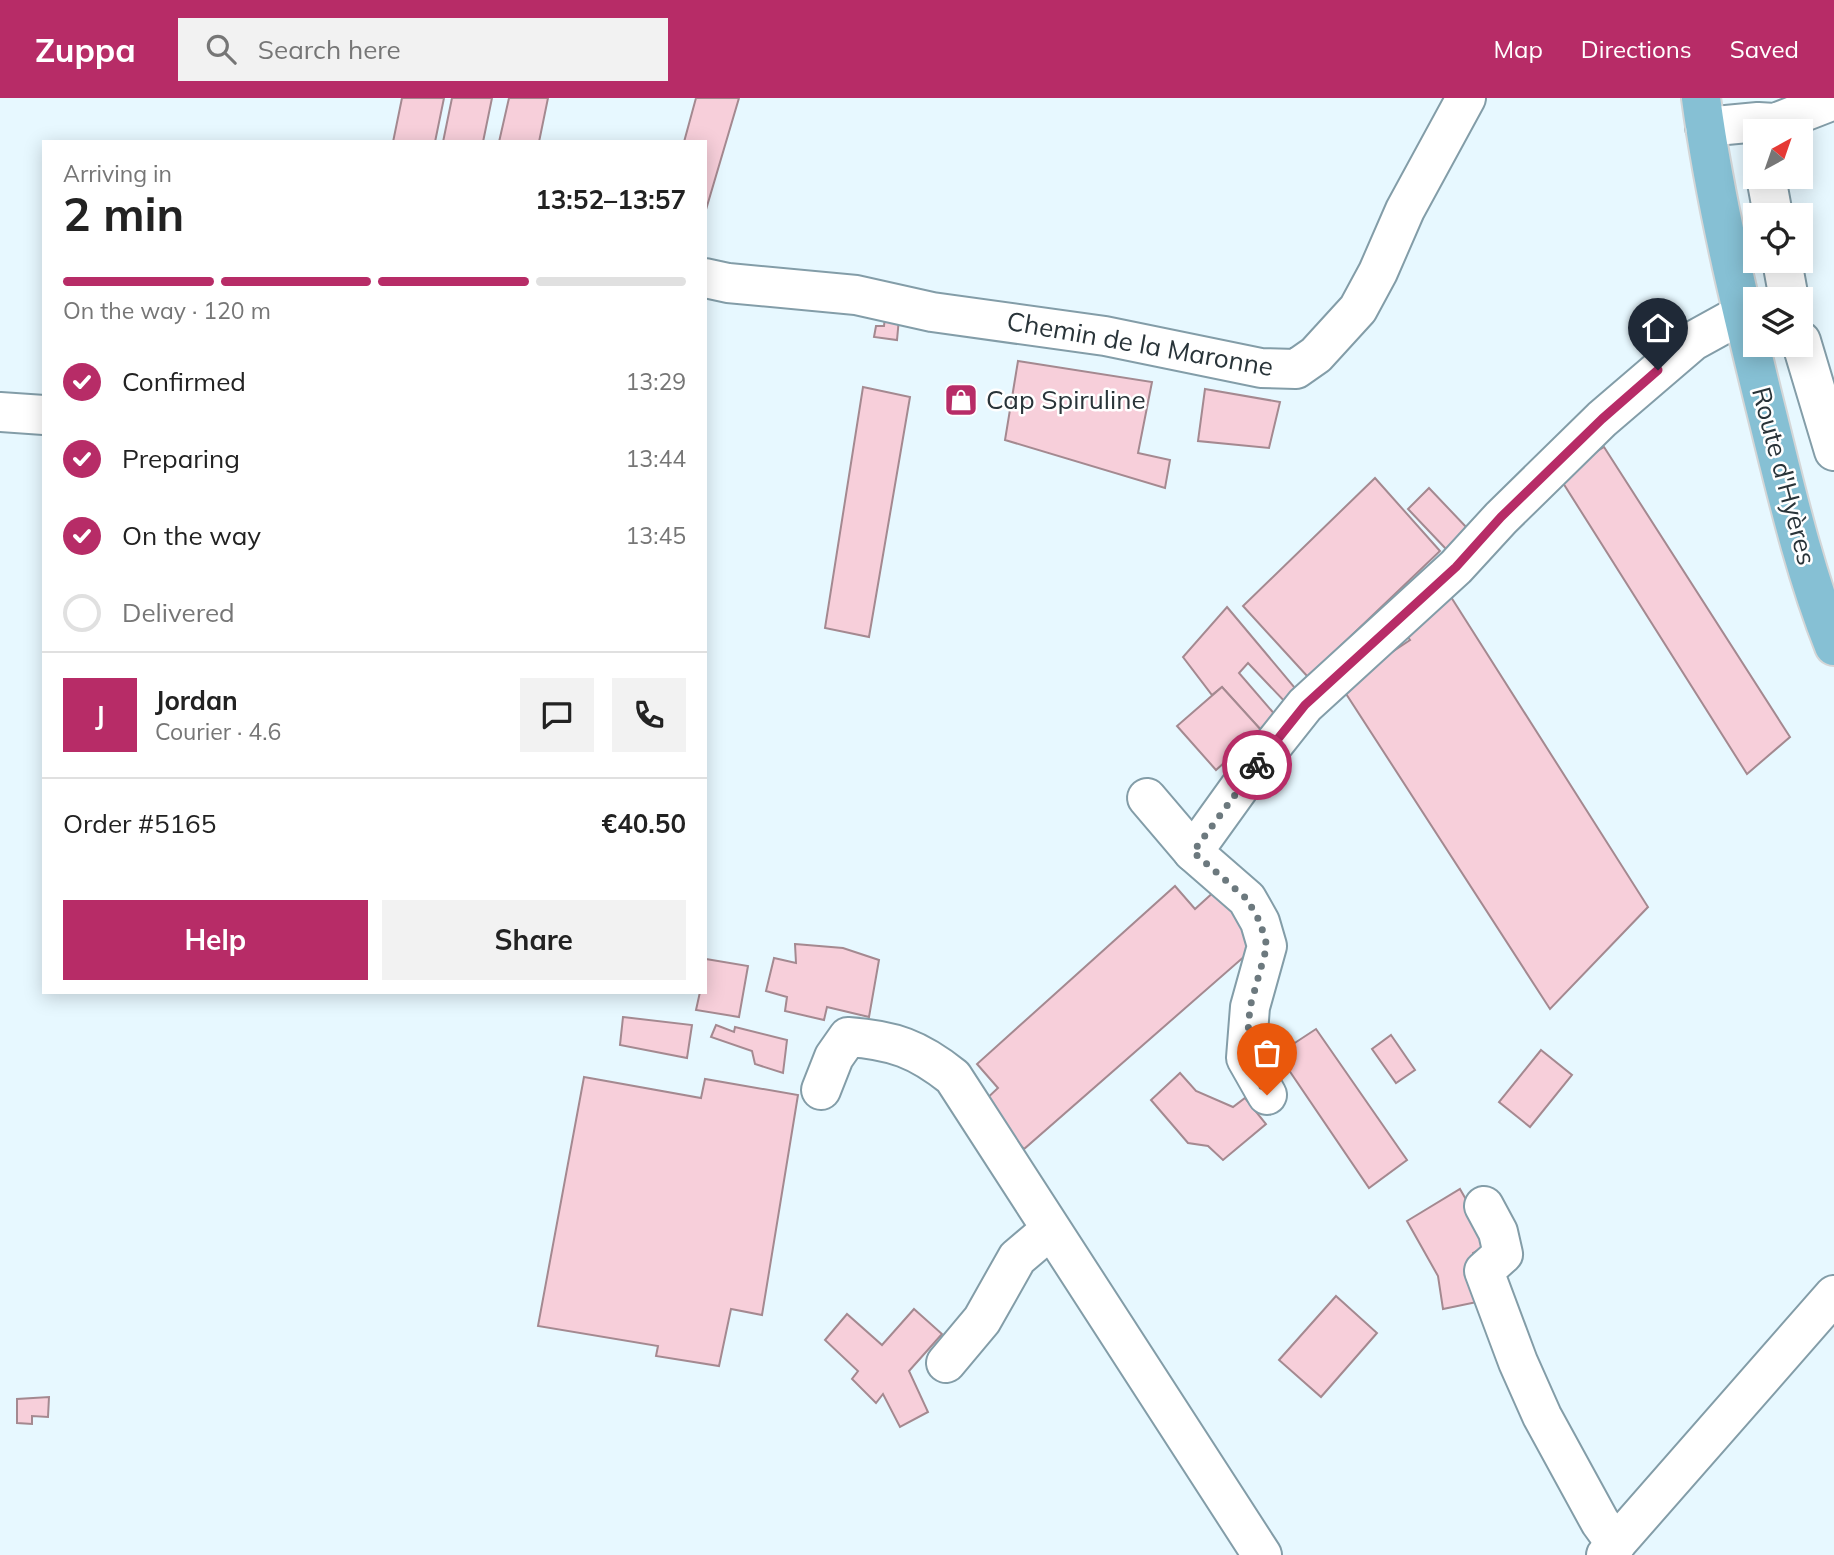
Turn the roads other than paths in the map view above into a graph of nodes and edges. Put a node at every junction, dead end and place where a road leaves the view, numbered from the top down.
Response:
1 (1466, 98) edge
2 (1834, 100) edge
3 (1703, 112) edge
4 (1758, 117) edge
5 (707, 279) edge
6 (1742, 314) junction
7 (1806, 357) edge
8 (0, 412) edge
9 (42, 415) edge
10 (1834, 451) edge
11 (1834, 646) edge
12 (1147, 798) dead end
13 (1193, 852) junction
14 (821, 1090) dead end
15 (1267, 1095) dead end
16 (1484, 1206) dead end
17 (1050, 1230) junction
18 (1834, 1295) edge
19 (946, 1363) dead end
20 (1611, 1549) edge
21 (1262, 1555) edge

1 - 5 street, Chemin de la Maronne
2 - 4 street
3 - 4 street
3 - 6 main road, Route d'Hyères
6 - 11 main road, Route d'Hyères
6 - 13 street
7 - 10 street, Route d'Hyères
8 - 9 street
12 - 13 street
13 - 15 street
14 - 17 street
16 - 20 street
17 - 19 street
17 - 21 street
18 - 20 street

